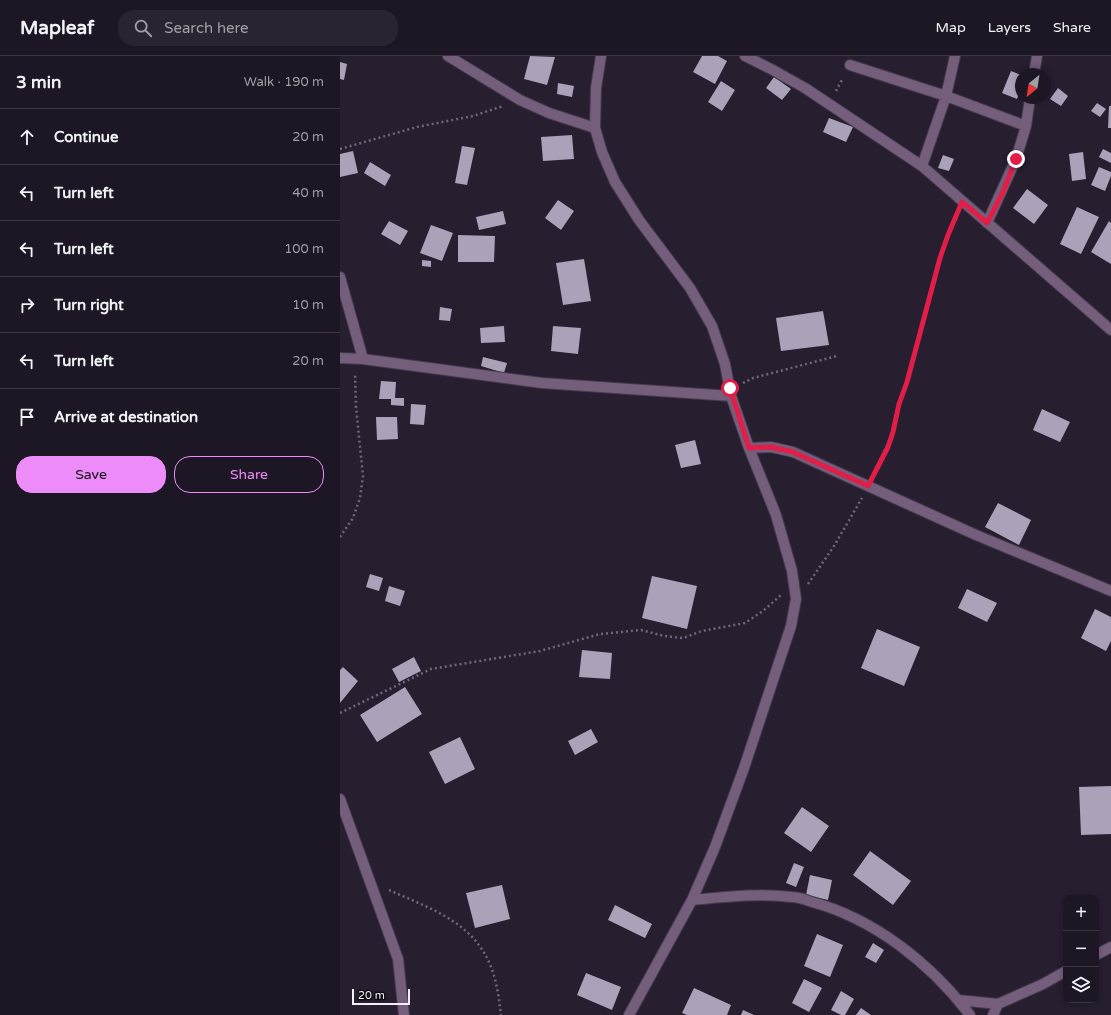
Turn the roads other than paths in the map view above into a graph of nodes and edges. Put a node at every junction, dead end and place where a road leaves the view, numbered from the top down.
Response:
1 (448, 56) edge
2 (601, 56) edge
3 (744, 56) edge
4 (955, 56) edge
5 (1036, 56) edge
6 (850, 65) road end
7 (1035, 68) edge
8 (946, 96) junction
9 (1029, 104) edge
10 (1026, 126) junction
11 (595, 128) junction
12 (922, 166) junction
13 (987, 223) junction
14 (340, 277) edge
15 (1111, 330) edge
16 (340, 358) edge
17 (359, 359) junction
18 (731, 392) junction
19 (749, 448) junction
20 (1111, 591) edge
21 (340, 799) edge
22 (692, 900) junction
23 (1111, 947) edge
24 (1099, 953) edge
25 (1063, 973) edge
26 (958, 1000) junction
27 (998, 1004) junction
28 (404, 1015) edge
29 (629, 1015) edge
30 (970, 1015) edge
31 (993, 1015) edge

1 - 11 street
2 - 11 street
3 - 12 street
4 - 8 street
5 - 7 street
6 - 8 street
8 - 10 street
8 - 12 street
9 - 10 street
10 - 13 street
11 - 18 street
12 - 13 street
13 - 15 street
14 - 17 street
16 - 17 street
17 - 18 street
18 - 19 street
19 - 20 street
19 - 22 street
21 - 28 street
22 - 26 street
22 - 29 street
23 - 24 street
25 - 27 street
26 - 27 street
26 - 30 street
27 - 31 street

